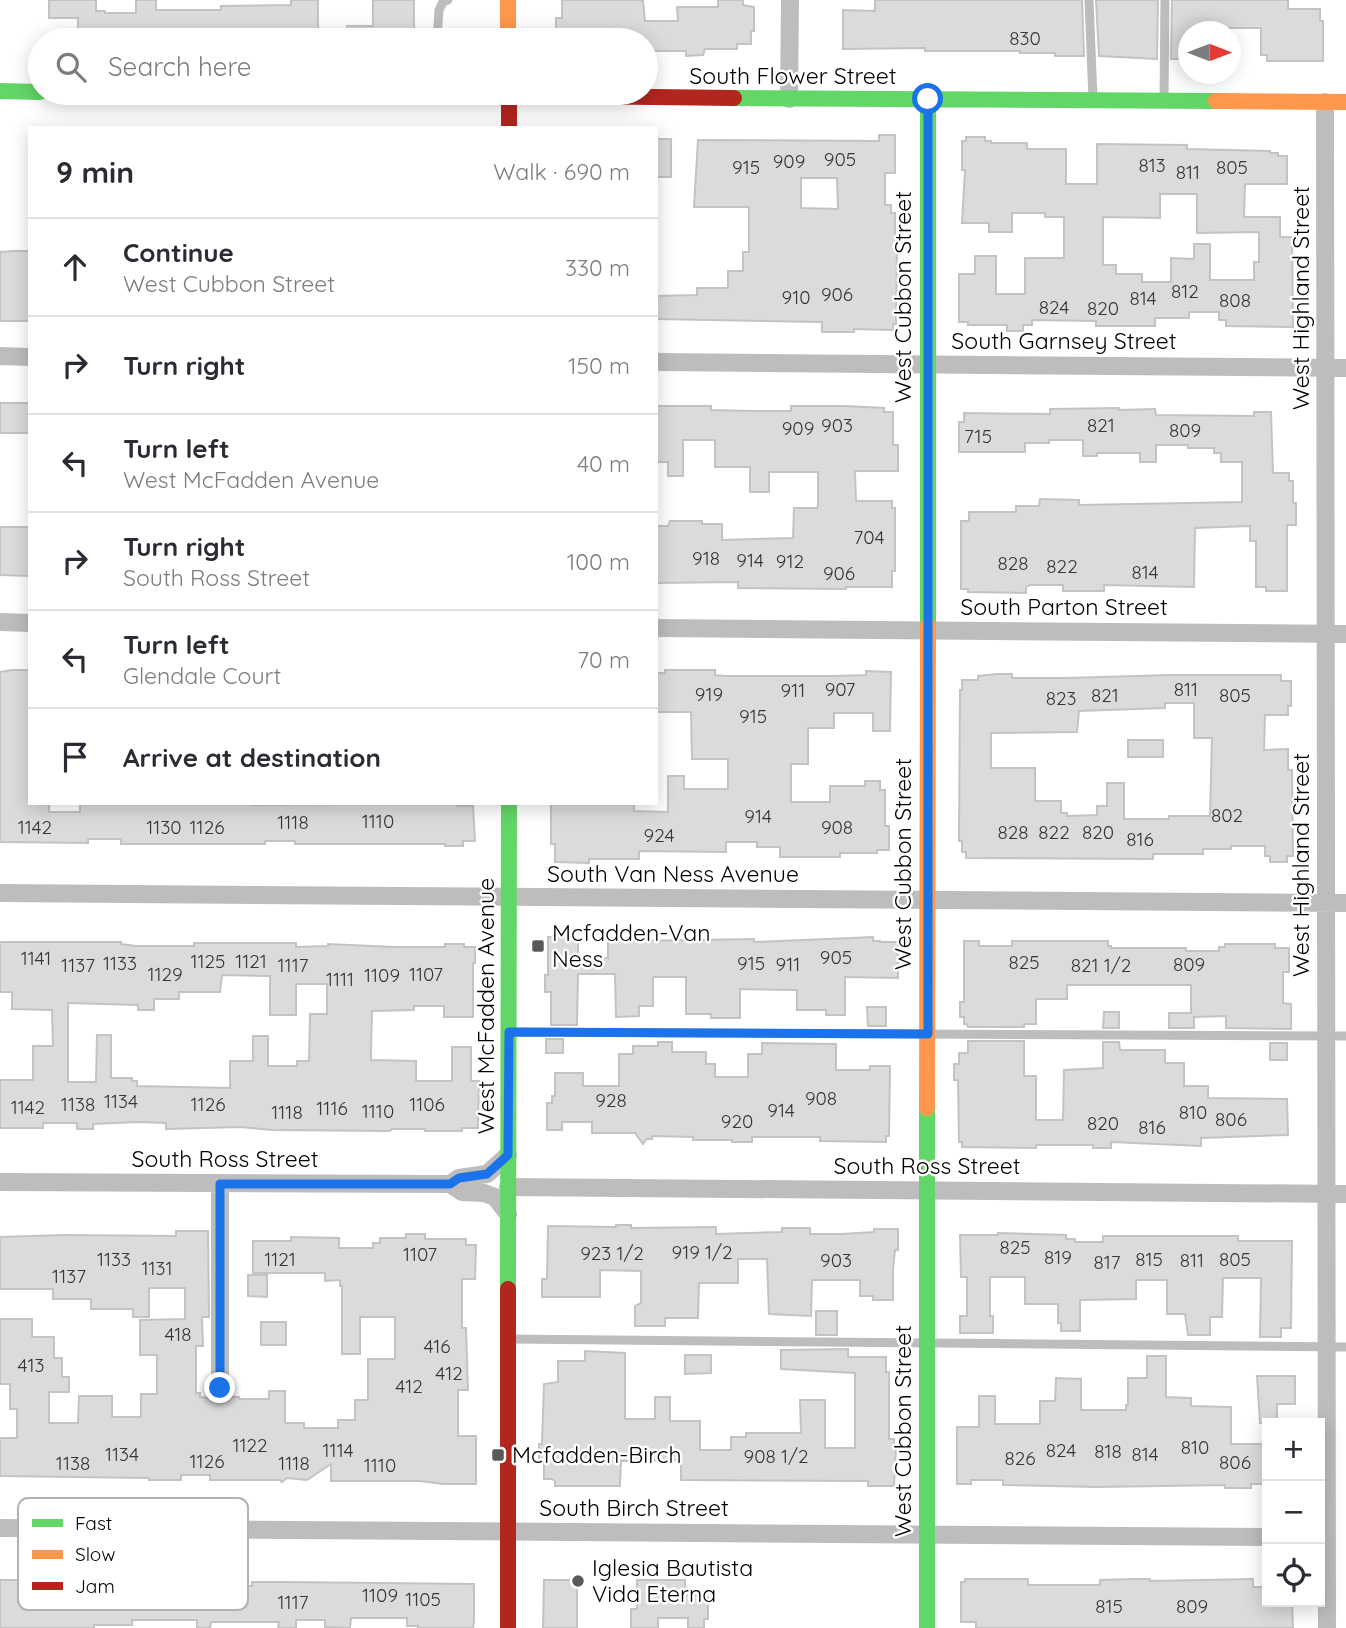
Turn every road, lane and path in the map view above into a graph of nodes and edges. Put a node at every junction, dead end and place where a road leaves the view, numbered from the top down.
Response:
1 (448, 0) edge
2 (508, 0) edge
3 (790, 0) edge
4 (1088, 0) edge
5 (1165, 0) edge
6 (438, 28) edge
7 (508, 28) edge
8 (0, 92) edge
9 (28, 92) edge
10 (658, 97) edge
11 (789, 99) junction
12 (928, 99) junction
13 (1093, 100) junction
14 (1164, 101) junction
15 (1325, 102) junction
16 (1346, 102) edge
17 (509, 105) edge
18 (509, 126) edge
19 (0, 356) edge
20 (28, 356) edge
21 (658, 362) edge
22 (928, 364) junction
23 (1325, 368) junction
24 (1346, 368) edge
25 (0, 622) edge
26 (28, 622) edge
27 (658, 628) edge
28 (928, 630) junction
29 (1325, 634) junction
30 (1346, 634) edge
31 (509, 805) edge
32 (0, 893) edge
33 (509, 897) junction
34 (928, 900) junction
35 (1326, 903) junction
36 (1346, 903) edge
37 (509, 1032) junction
38 (928, 1034) junction
39 (1326, 1036) junction
40 (1346, 1037) edge
41 (508, 1155) junction
42 (0, 1182) edge
43 (220, 1184) junction
44 (450, 1184) junction
45 (508, 1186) junction
46 (928, 1190) junction
47 (1326, 1193) junction
48 (1346, 1194) edge
49 (508, 1214) junction
50 (509, 1339) junction
51 (927, 1345) junction
52 (1326, 1347) junction
53 (1346, 1347) edge
54 (220, 1388) dead end
55 (1324, 1481) edge
56 (0, 1528) edge
57 (18, 1528) edge
58 (248, 1530) edge
59 (508, 1532) junction
60 (927, 1535) junction
61 (1262, 1537) edge
62 (1325, 1538) edge
63 (1346, 1538) edge
64 (1323, 1544) edge
65 (508, 1628) edge
66 (927, 1628) edge
67 (1327, 1628) edge

1 - 6 lane
2 - 7 street
3 - 11 street
4 - 13 lane
5 - 14 lane
8 - 9 street
10 - 11 street, South Flower Street
11 - 12 street, South Flower Street
12 - 13 street, South Flower Street
12 - 22 street, West Cubbon Street
13 - 14 street, South Flower Street
14 - 15 street, South Flower Street
15 - 16 street, South Flower Street
15 - 23 street, West Highland Street
17 - 18 street
19 - 20 street
21 - 22 street, South Garnsey Street
22 - 23 street, South Garnsey Street
22 - 28 street, West Cubbon Street
23 - 24 street, South Garnsey Street
23 - 29 street, West Highland Street
25 - 26 street
27 - 28 street, South Parton Street
28 - 29 street, South Parton Street
28 - 34 street, West Cubbon Street
29 - 30 street, South Parton Street
29 - 35 street, West Highland Street
31 - 33 street, West McFadden Avenue
32 - 33 street, South Van Ness Avenue
33 - 34 street, South Van Ness Avenue
33 - 37 street, West McFadden Avenue
34 - 35 street, South Van Ness Avenue
34 - 38 street, West Cubbon Street
35 - 36 street, South Van Ness Avenue
35 - 39 street, West Highland Street
37 - 38 lane
37 - 41 street, West McFadden Avenue
38 - 39 lane
38 - 46 street, West Cubbon Street
39 - 40 lane
39 - 47 street, West Highland Street
41 - 44 street, South Ross Street
41 - 45 street, West McFadden Avenue
42 - 43 street, South Ross Street
43 - 44 street, South Ross Street
43 - 54 street
44 - 49 street, South Ross Street
45 - 46 street, South Ross Street
45 - 49 street, West McFadden Avenue
46 - 47 street, South Ross Street
46 - 51 street, West Cubbon Street
47 - 48 street, South Ross Street
47 - 52 street, West Highland Street
49 - 50 street, West McFadden Avenue
50 - 51 lane
50 - 59 street, West McFadden Avenue
51 - 52 lane
51 - 60 street, West Cubbon Street
52 - 53 lane
52 - 55 street, West Highland Street
56 - 57 street, South Birch Street
58 - 59 street, South Birch Street
59 - 60 street, South Birch Street
59 - 65 street, West McFadden Avenue
60 - 61 street, South Birch Street
60 - 66 street, West Cubbon Street
62 - 63 street
64 - 67 street, West Highland Street

